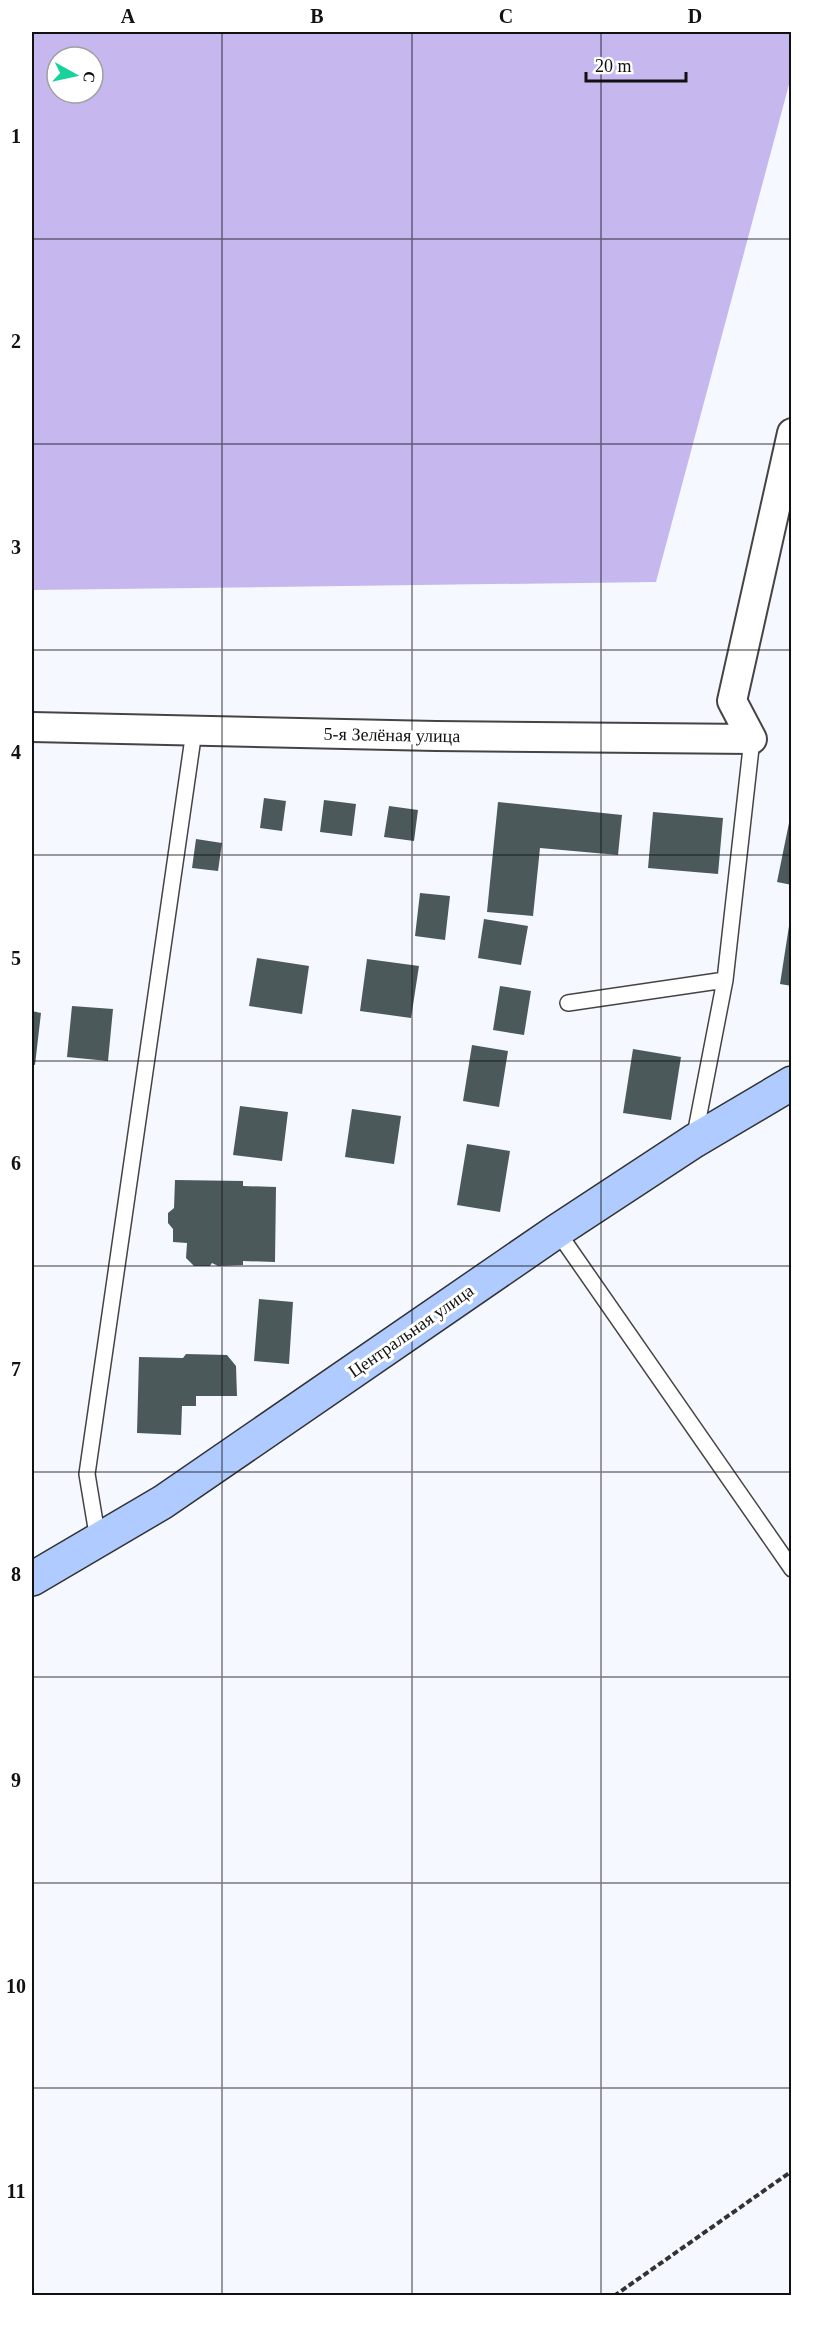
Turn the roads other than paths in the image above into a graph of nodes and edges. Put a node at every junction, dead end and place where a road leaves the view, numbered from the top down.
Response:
1 (792, 433) edge
2 (32, 727) edge
3 (194, 731) junction
4 (752, 739) junction
5 (725, 980) junction
6 (568, 1003) dead end
7 (792, 1083) edge
8 (694, 1142) junction
9 (557, 1231) junction
10 (98, 1540) junction
11 (792, 1569) edge
12 (32, 1579) edge

1 - 4 street
2 - 3 street, 5-я Зелёная улица
3 - 4 street, 5-я Зелёная улица
3 - 10 lane
4 - 5 lane
5 - 6 lane
5 - 8 lane
7 - 8 street, Центральная улица
8 - 9 street, Центральная улица
9 - 10 street, Центральная улица
9 - 11 lane
10 - 12 street, Центральная улица

